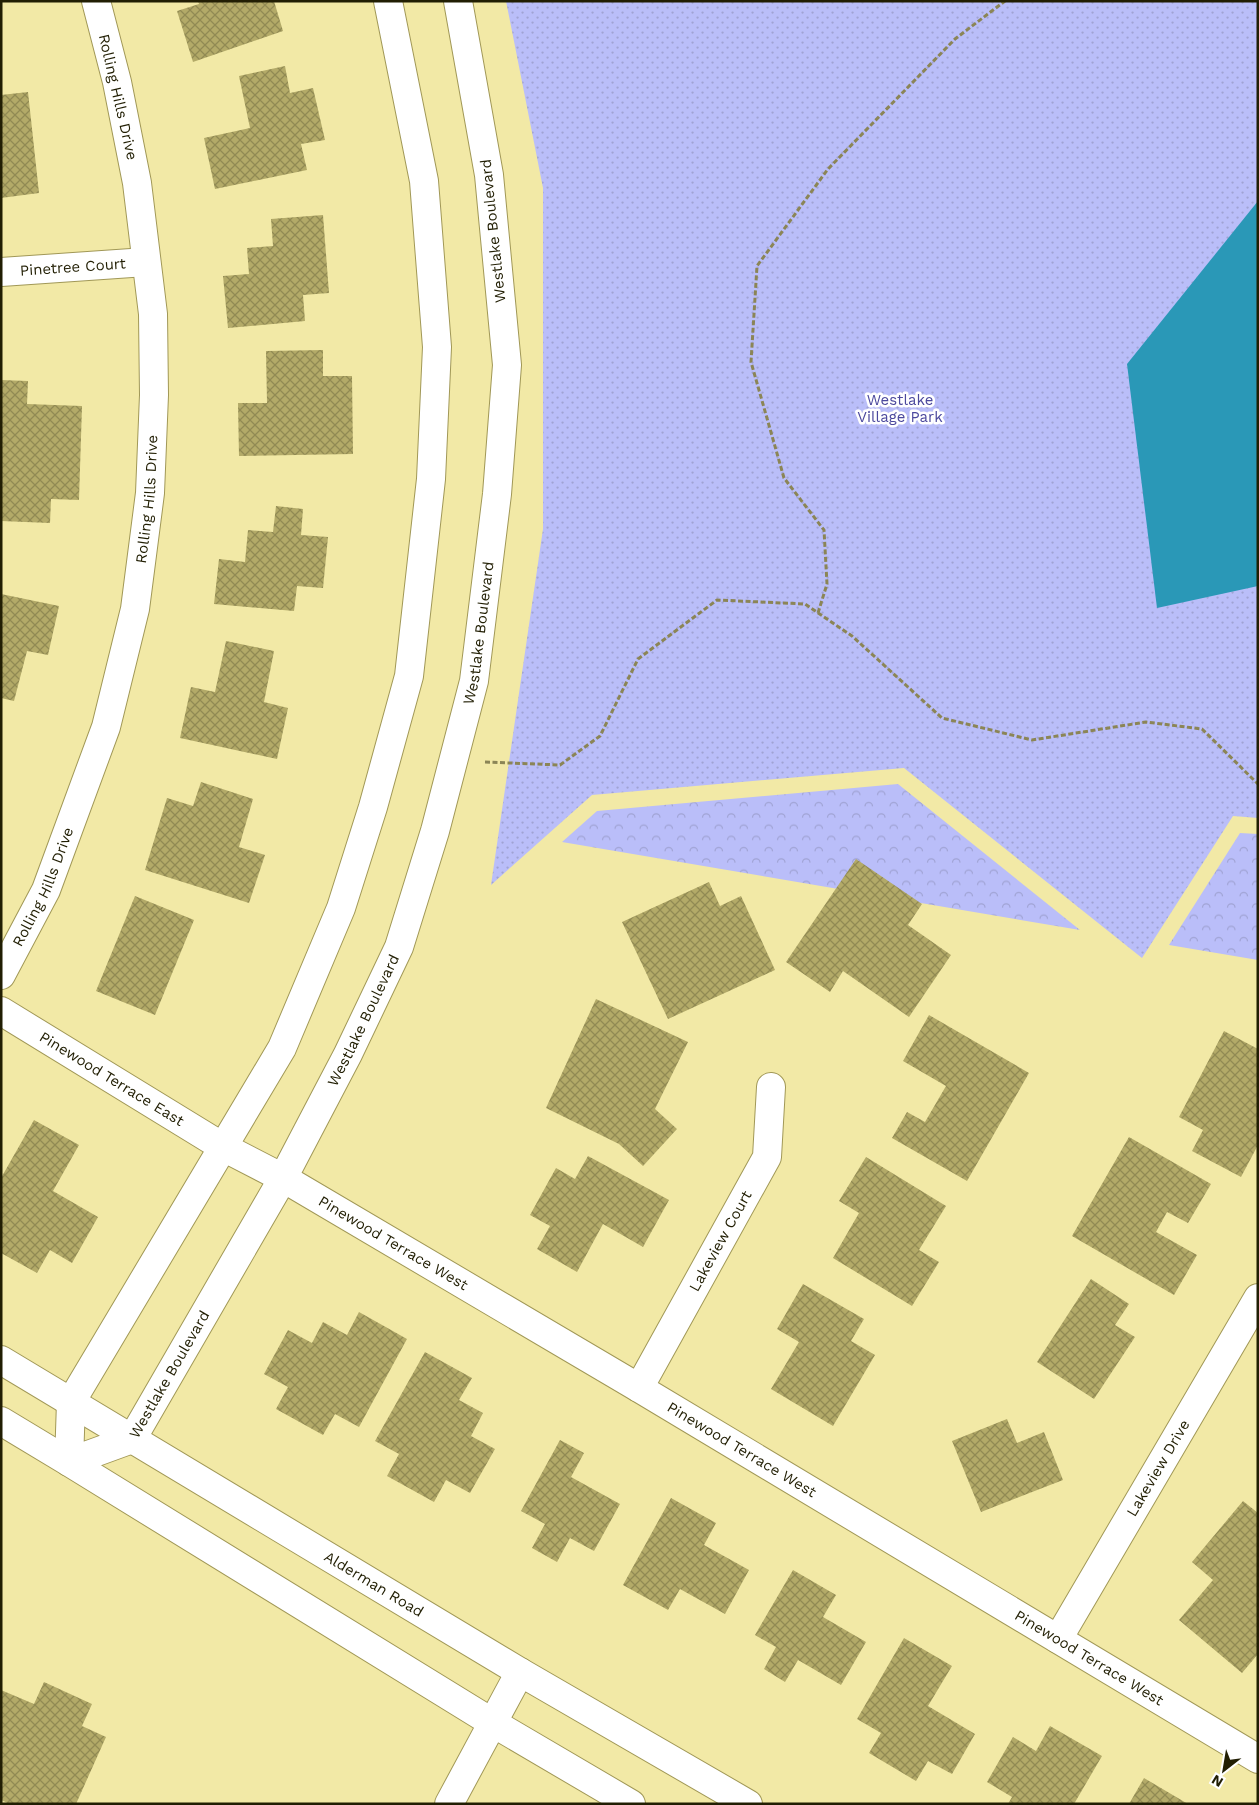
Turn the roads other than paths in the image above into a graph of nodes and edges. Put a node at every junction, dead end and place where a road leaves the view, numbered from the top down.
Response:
1 (96, 1) edge
2 (388, 1) edge
3 (458, 1) edge
4 (146, 262) junction
5 (1, 272) edge
6 (1, 976) edge
7 (1, 1011) edge
8 (771, 1086) dead end
9 (224, 1147) junction
10 (283, 1178) junction
11 (1258, 1298) edge
12 (1, 1360) edge
13 (639, 1388) junction
14 (71, 1402) junction
15 (1, 1422) edge
16 (132, 1439) junction
17 (69, 1462) junction
18 (1058, 1639) junction
19 (520, 1672) junction
20 (492, 1723) junction
21 (1258, 1759) edge
22 (450, 1804) edge
23 (631, 1804) edge
24 (748, 1804) edge

1 - 4 street, Rolling Hills Drive
2 - 9 street
3 - 10 street, Westlake Boulevard
4 - 5 street, Pinetree Court
4 - 6 street, Rolling Hills Drive
7 - 9 street, Pinewood Terrace East
8 - 13 street, Lakeview Court
9 - 10 street, Pinewood Terrace West
9 - 14 street
10 - 13 street, Pinewood Terrace West
10 - 16 street, Westlake Boulevard
11 - 18 street, Lakeview Drive
12 - 14 street, Alderman Road
13 - 18 street, Pinewood Terrace West
14 - 16 street, Alderman Road
14 - 17 street
15 - 17 street
16 - 17 street, Westlake Boulevard
16 - 19 street, Alderman Road
17 - 20 street
18 - 21 street, Pinewood Terrace West
19 - 20 street
19 - 24 street, Alderman Road
20 - 22 street
20 - 23 street

